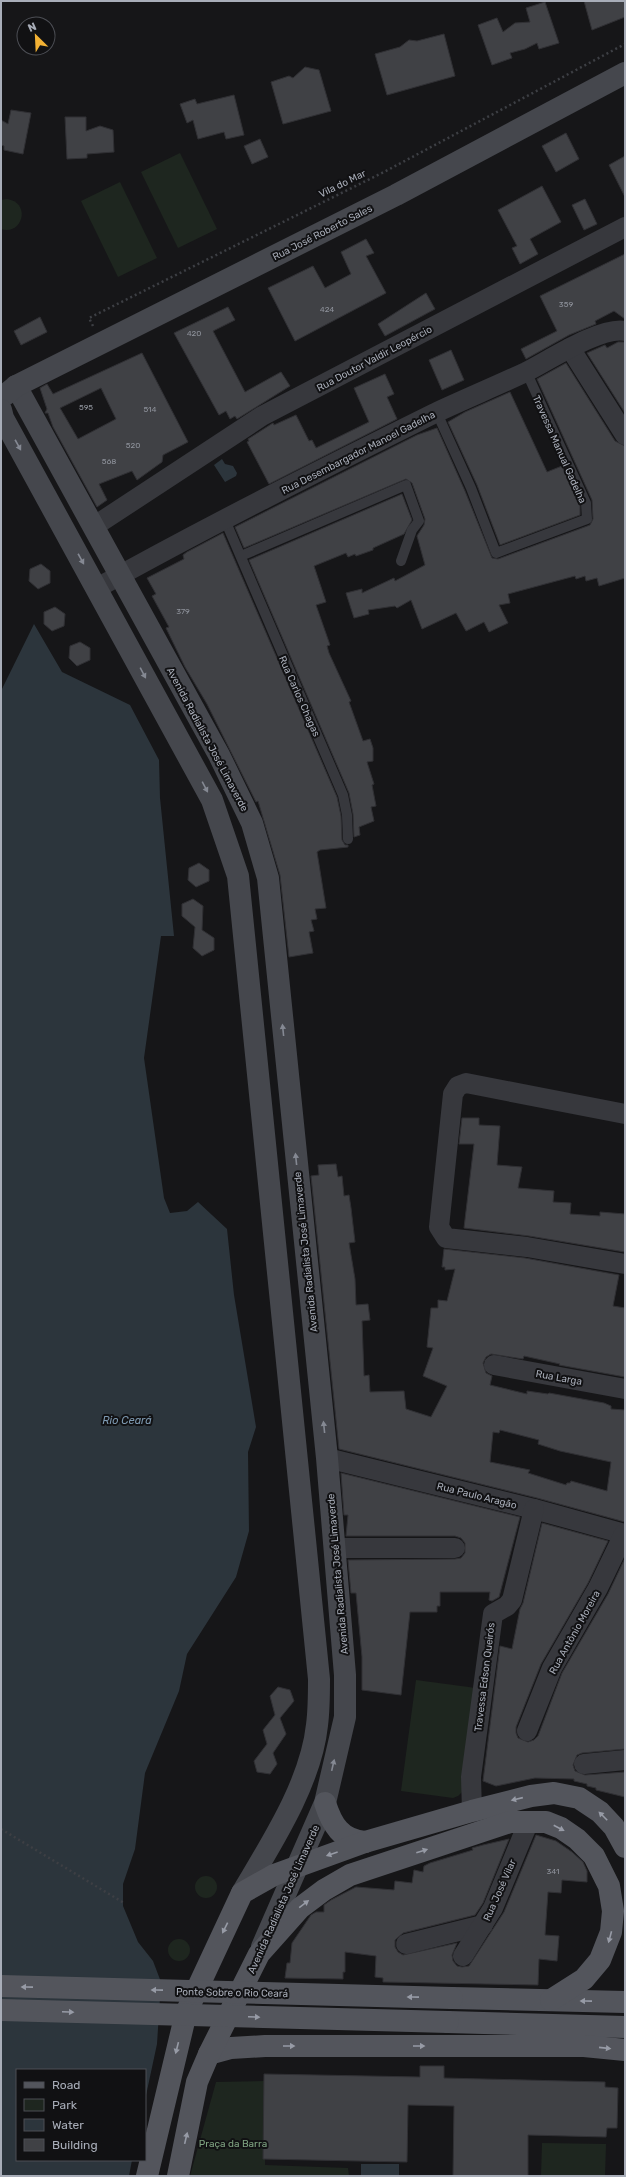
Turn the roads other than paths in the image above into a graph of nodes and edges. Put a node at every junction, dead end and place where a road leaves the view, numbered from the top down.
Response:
1 (625, 73) edge
2 (625, 227) edge
3 (625, 331) edge
4 (570, 348) junction
5 (526, 372) junction
6 (16, 386) junction
7 (1, 409) edge
8 (436, 413) junction
9 (625, 436) edge
10 (225, 520) junction
11 (93, 526) junction
12 (241, 556) junction
13 (401, 561) dead end
14 (120, 576) junction
15 (97, 588) junction
16 (348, 839) dead end
17 (625, 1114) edge
18 (298, 1182) junction
19 (270, 1184) junction
20 (302, 1225) junction
21 (275, 1226) junction
22 (625, 1264) edge
23 (494, 1365) dead end
24 (625, 1389) edge
25 (327, 1458) junction
26 (534, 1508) junction
27 (625, 1534) edge
28 (334, 1548) junction
29 (455, 1548) dead end
30 (527, 1731) dead end
31 (625, 1760) edge
32 (584, 1764) dead end
33 (325, 1803) junction
34 (472, 1811) junction
35 (529, 1821) junction
36 (365, 1842) junction
37 (625, 1847) edge
38 (299, 1865) junction
39 (242, 1893) junction
40 (483, 1925) junction
41 (406, 1944) dead end
42 (259, 1954) junction
43 (463, 1956) dead end
44 (1, 1986) edge
45 (551, 2000) junction
46 (625, 2002) edge
47 (1, 2010) edge
48 (517, 2023) junction
49 (625, 2027) edge
50 (584, 2046) junction
51 (625, 2050) edge
52 (209, 2054) junction
53 (147, 2176) edge
54 (178, 2176) edge

1 - 6 main road, Rua José Roberto Sales
2 - 11 street, Rua Doutor Valdir Leopércio
3 - 4 street, Rua Desembargador Manoel Gadelha
4 - 5 street, Rua Desembargador Manoel Gadelha
4 - 9 street
5 - 8 street, Rua Desembargador Manoel Gadelha
5 - 8 lane, Travessa Manual Gadelha
6 - 7 main road
6 - 11 main road, Avenida Radialista José Limaverde
7 -> 15 main road
8 - 10 street, Rua Desembargador Manoel Gadelha
10 - 12 lane, Rua Carlos Chagas
10 - 14 street, Rua Desembargador Manoel Gadelha
11 - 14 main road, Avenida Radialista José Limaverde
12 - 13 lane
12 - 16 lane, Rua Carlos Chagas
14 - 15 street, Rua Desembargador Manoel Gadelha
18 -> 14 main road, Avenida Radialista José Limaverde
15 -> 19 main road
17 - 22 street
18 - 19 main road
18 - 20 main road, Avenida Radialista José Limaverde
19 - 21 main road
20 - 21 main road
25 -> 20 main road, Avenida Radialista José Limaverde
21 - 39 main road
23 - 24 street, Rua Larga
25 - 26 street, Rua Paulo Aragão
25 - 28 main road, Avenida Radialista José Limaverde
26 - 27 street, Rua Paulo Aragão
26 - 34 street, Travessa Edson Queirós
27 - 30 street, Rua Antônio Moreira
28 - 29 street
33 -> 28 main road, Avenida Radialista José Limaverde
31 - 32 street
33 - 36 main road
33 - 38 main road, Avenida Radialista José Limaverde
34 - 36 main road
37 -> 34 main road
35 - 40 street, Rua José Vilar
42 -> 35 main road
35 -> 45 main road
36 -> 38 main road
38 - 39 main road
38 - 42 main road, Avenida Radialista José Limaverde
39 -> 53 main road
40 - 41 street
40 - 43 street, Rua José Vilar
42 - 52 main road, Avenida Radialista José Limaverde
45 -> 44 main road, Ponte Sobre o Rio Ceará, bridge
46 -> 45 main road, Ponte Sobre o Rio Ceará
47 -> 48 main road, bridge
48 - 49 main road
48 - 50 main road
50 -> 51 main road
52 -> 50 main road
54 -> 52 main road, Avenida Radialista José Limaverde

